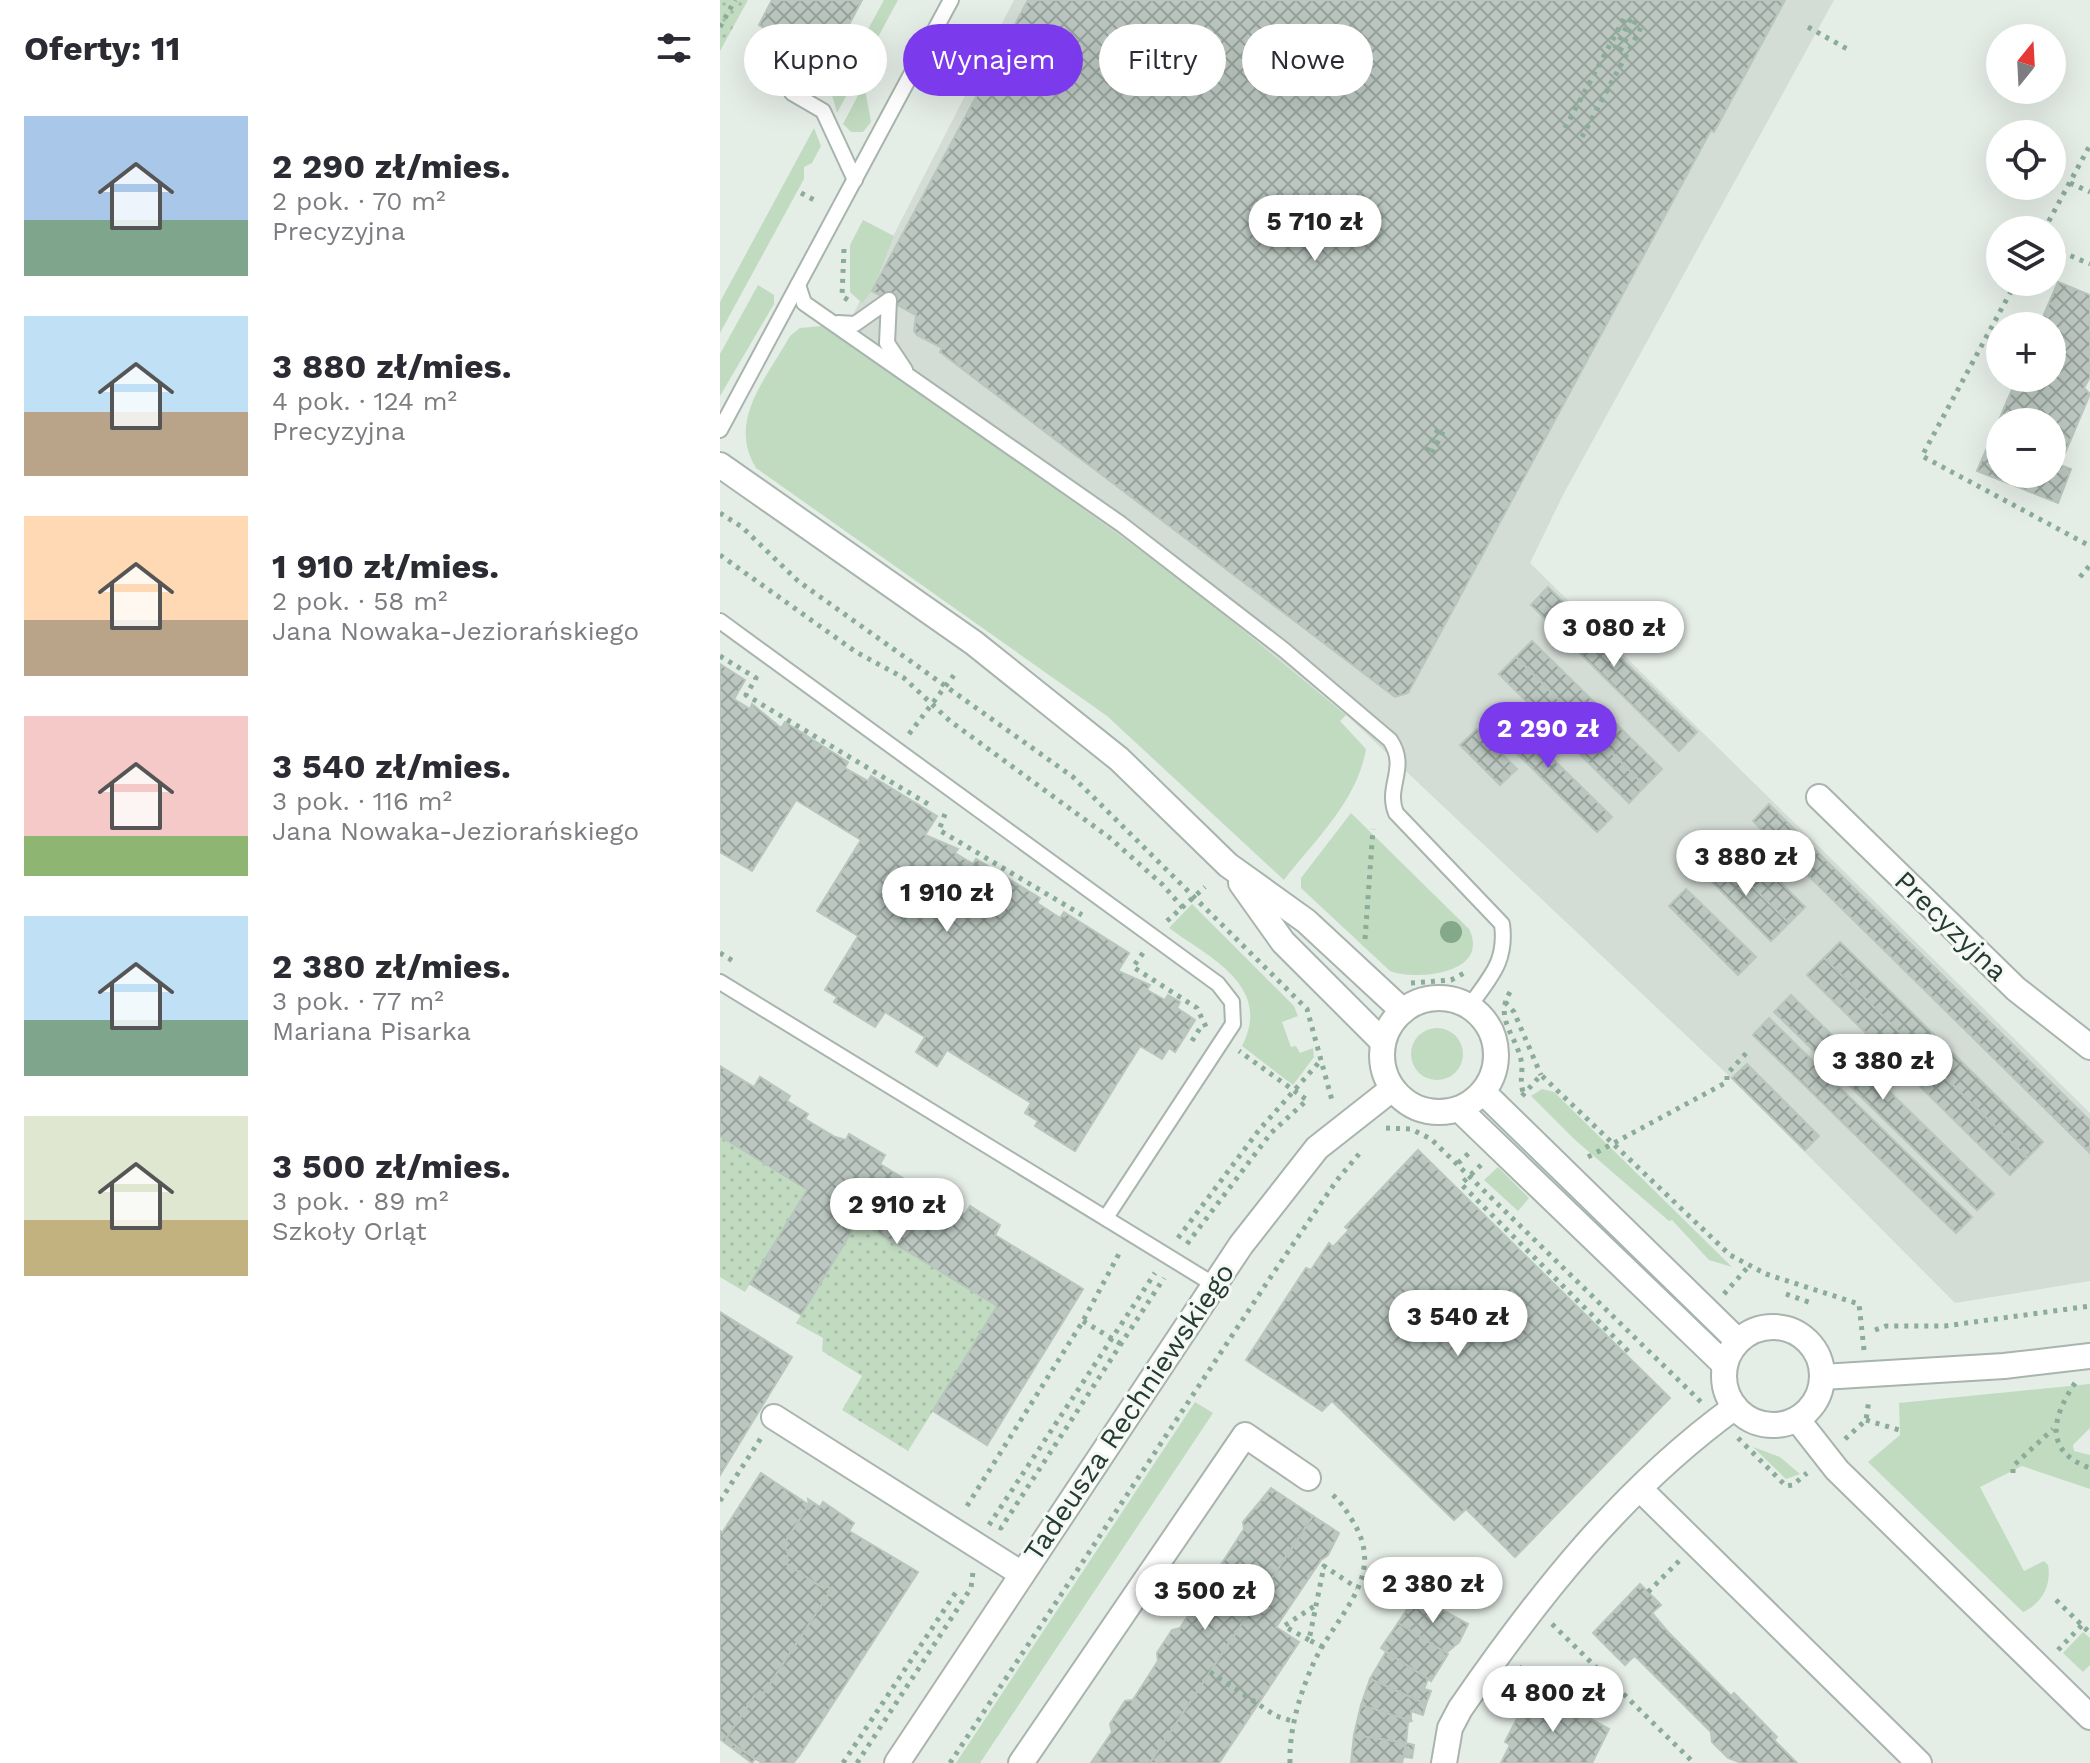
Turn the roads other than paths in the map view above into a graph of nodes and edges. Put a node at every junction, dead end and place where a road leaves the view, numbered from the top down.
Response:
1 (951, 0) edge
2 (797, 96) edge
3 (855, 180) junction
4 (798, 285) junction
5 (838, 323) junction
6 (908, 374) junction
7 (720, 430) edge
8 (720, 465) edge
9 (720, 621) edge
10 (1819, 797) dead end
11 (1228, 865) junction
12 (720, 982) edge
13 (1469, 1007) junction
14 (1403, 1011) junction
15 (1383, 1042) junction
16 (2090, 1047) edge
17 (1392, 1089) junction
18 (1483, 1092) junction
19 (1459, 1109) junction
20 (1107, 1216) junction
21 (1213, 1284) junction
22 (1738, 1341) junction
23 (2090, 1356) edge
24 (1725, 1365) junction
25 (1822, 1377) junction
26 (1735, 1407) junction
27 (774, 1417) road end
28 (1797, 1419) junction
29 (1308, 1478) road end
30 (1640, 1489) junction
31 (1022, 1574) junction
32 (2090, 1717) edge
33 (897, 1763) edge
34 (1021, 1763) edge
35 (1444, 1763) edge
36 (1919, 1763) edge

1 - 3 lane
2 - 3 lane
3 - 4 lane
4 - 5 lane
4 - 7 lane
5 - 6 lane
5 - 6 lane
6 - 13 lane
8 - 11 street
9 - 20 lane
10 - 16 street, Precyzyjna
11 - 14 street
11 - 15 street
12 - 20 lane
13 - 14 street
13 - 18 street
14 - 15 street
15 - 17 street
17 - 19 street
17 - 21 street, Tadeusza Rechniewskiego
18 - 19 street
18 - 22 street
19 - 24 street
20 - 21 lane
21 - 31 street, Tadeusza Rechniewskiego
22 - 24 street
22 - 25 street
23 - 25 street
24 - 26 street
25 - 28 street
26 - 28 street
26 - 30 street
27 - 31 street
28 - 32 street
29 - 34 street
30 - 35 street
30 - 36 street
31 - 33 street, Tadeusza Rechniewskiego

